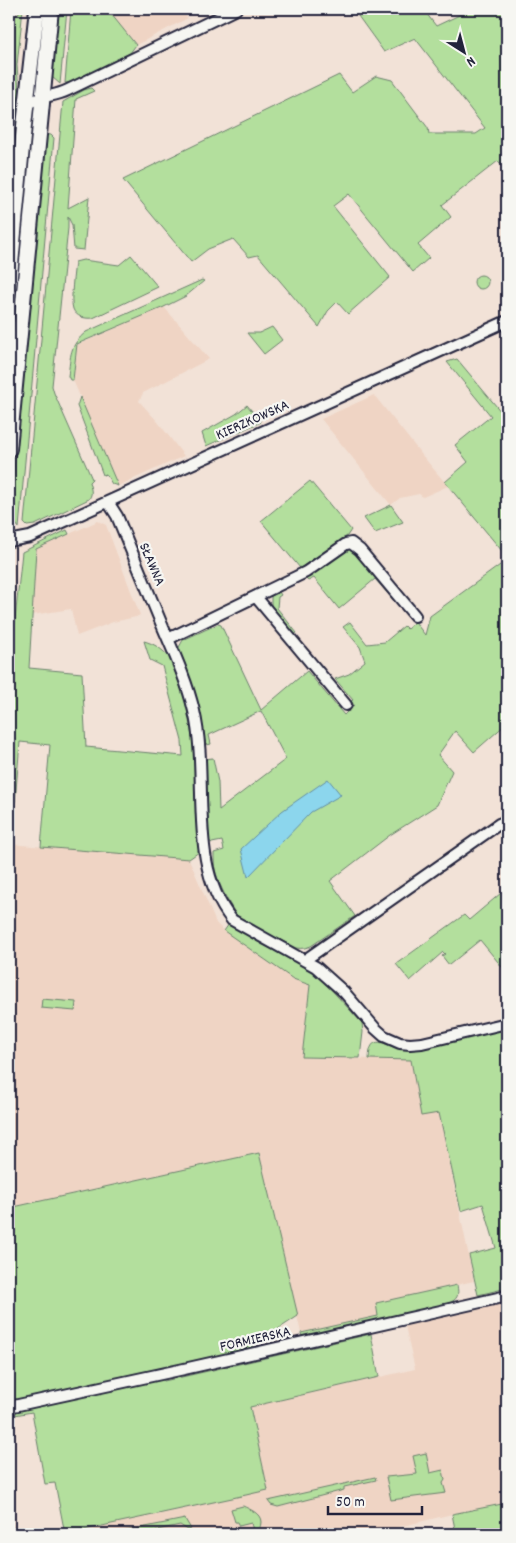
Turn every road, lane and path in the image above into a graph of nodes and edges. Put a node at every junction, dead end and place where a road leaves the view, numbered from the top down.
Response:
1 (37, 9) edge
2 (51, 9) edge
3 (236, 9) edge
4 (29, 81) junction
5 (42, 96) junction
6 (26, 105) junction
7 (9, 286) edge
8 (507, 321) edge
9 (9, 449) edge
10 (108, 502) junction
11 (9, 541) edge
12 (256, 597) junction
13 (415, 616) dead end
14 (168, 639) junction
15 (346, 705) dead end
16 (507, 826) edge
17 (305, 960) junction
18 (507, 1022) edge
19 (507, 1296) edge
20 (9, 1407) edge

1 - 4 main road
2 - 5 main road
3 - 5 street
4 - 5 street
4 - 6 main road
5 - 6 street
5 - 9 main road
6 - 7 main road
8 - 10 street, KIERZKOWSKA
10 - 11 street, KIERZKOWSKA
10 - 14 street, SŁAWNA
12 - 13 street
12 - 14 street
12 - 15 street
14 - 17 street, SŁAWNA
16 - 17 street
17 - 18 street, SŁAWNA
19 - 20 street, FORMIERSKA

